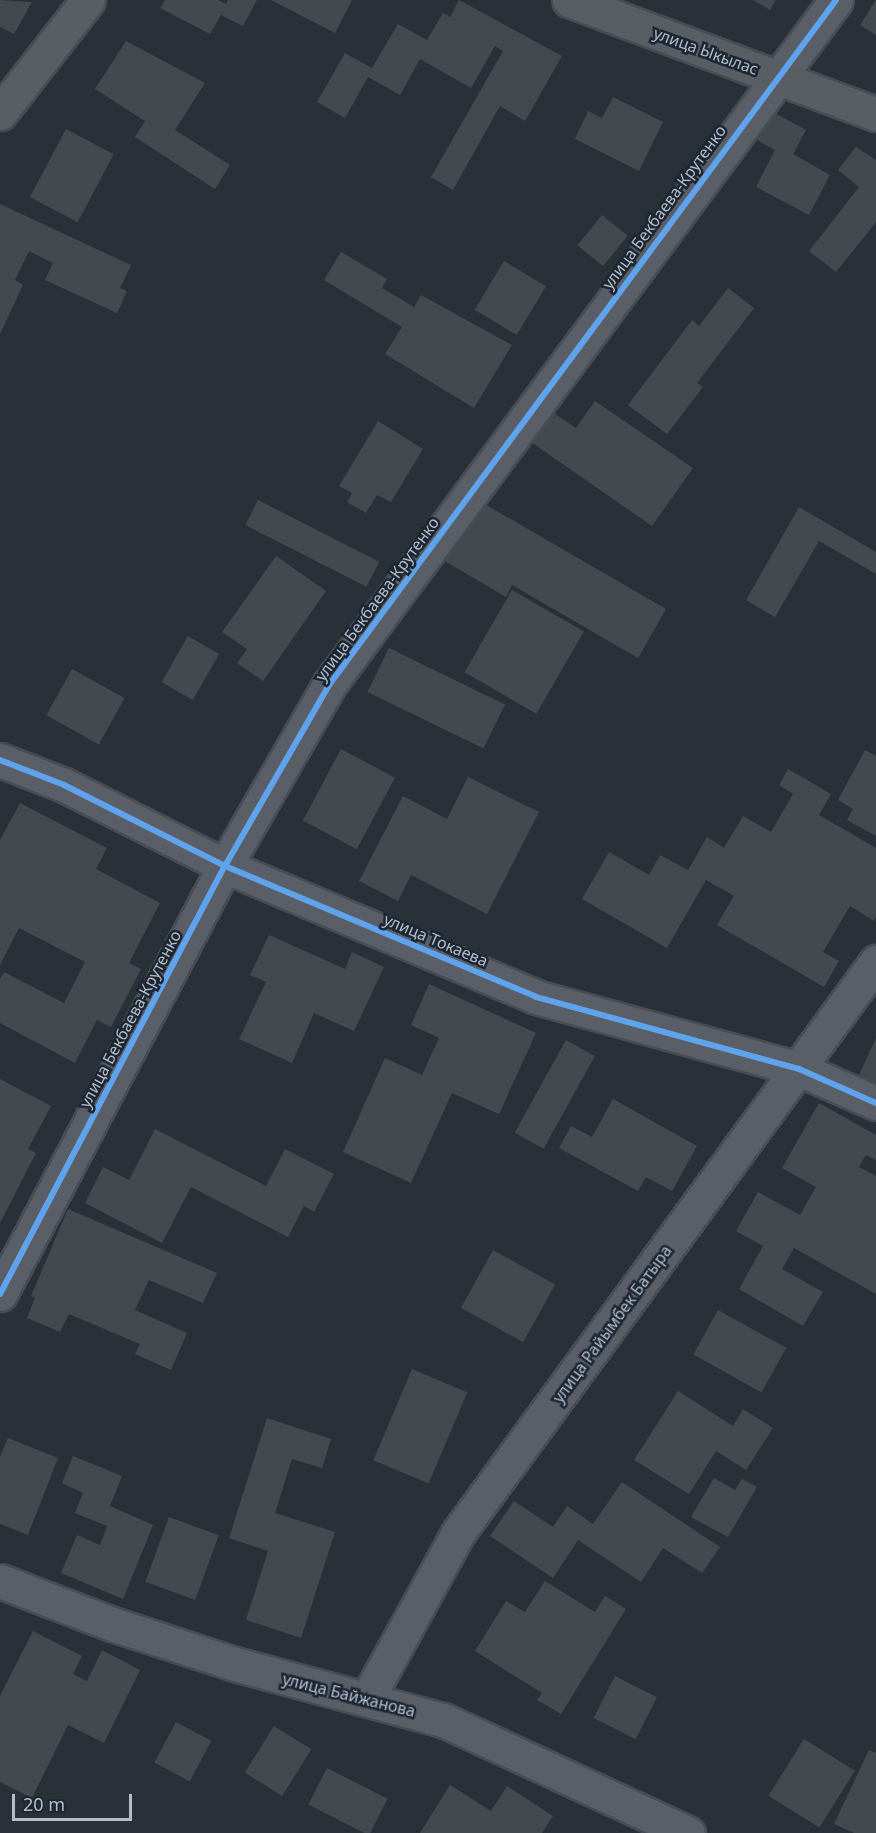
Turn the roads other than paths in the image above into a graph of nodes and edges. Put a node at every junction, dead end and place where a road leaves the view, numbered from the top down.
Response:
1 (88, 0) edge
2 (569, 0) edge
3 (836, 0) edge
4 (777, 77) junction
5 (0, 113) edge
6 (876, 114) edge
7 (0, 760) edge
8 (225, 866) junction
9 (876, 962) edge
10 (799, 1069) junction
11 (876, 1103) edge
12 (0, 1294) edge
13 (0, 1581) edge
14 (368, 1697) junction
15 (688, 1833) edge

1 - 5 street
2 - 4 street, улица Ыкылас
3 - 4 street, улица Бекбаева-Крутенко
4 - 6 street, улица Ыкылас
4 - 8 street, улица Бекбаева-Крутенко
7 - 8 street, улица Токаева
8 - 10 street, улица Токаева
8 - 12 street, улица Бекбаева-Крутенко
9 - 10 street, улица Райымбек Батыра
10 - 11 street, улица Токаева
10 - 14 street, улица Райымбек Батыра
13 - 14 street, улица Байжанова
14 - 15 street, улица Байжанова

